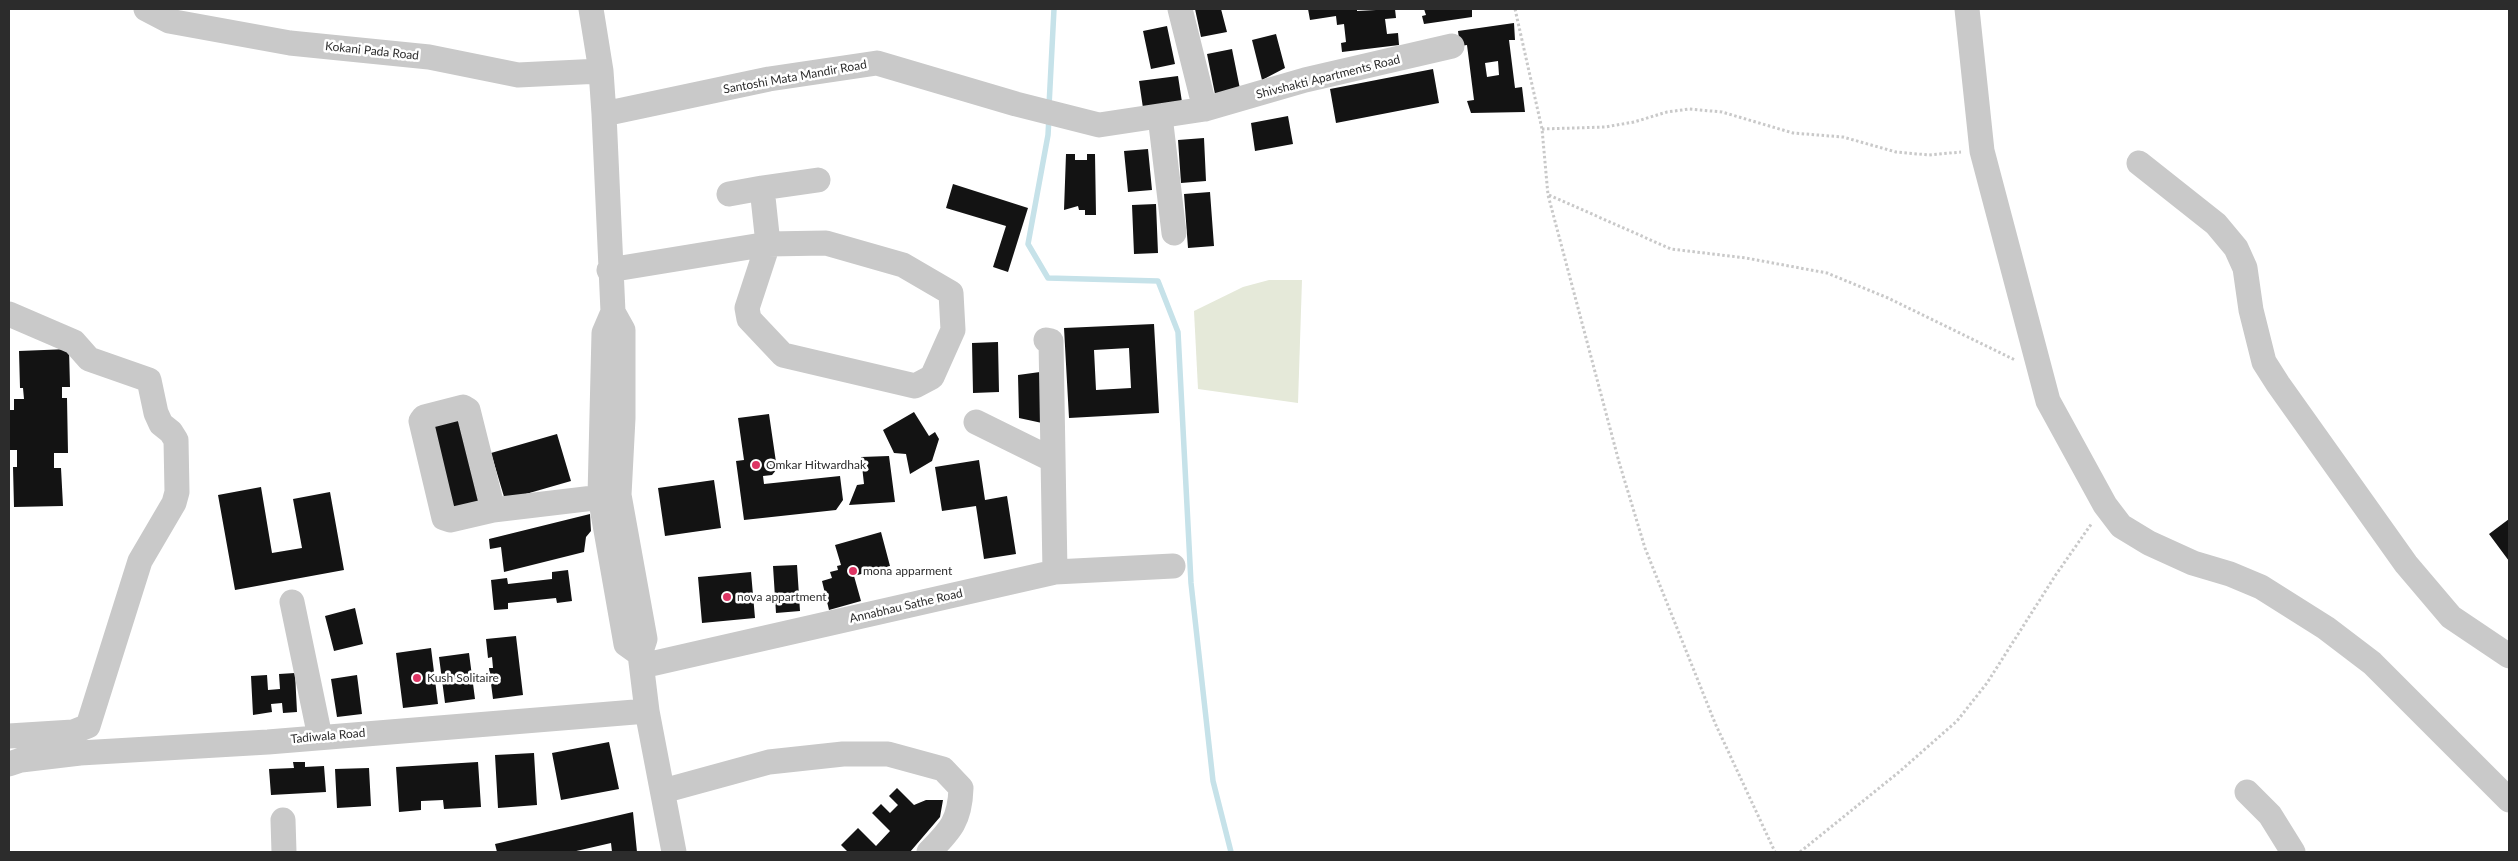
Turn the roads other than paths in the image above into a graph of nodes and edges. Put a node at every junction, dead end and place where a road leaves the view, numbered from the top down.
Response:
1 (146, 9) edge
2 (590, 9) edge
3 (1180, 9) edge
4 (1967, 9) edge
5 (1452, 46) dead end
6 (601, 71) junction
7 (1205, 109) junction
8 (1049, 113) joint
9 (604, 114) junction
10 (1160, 116) junction
11 (2139, 163) dead end
12 (818, 180) dead end
13 (762, 188) junction
14 (729, 194) dead end
15 (1174, 233) dead end
16 (768, 244) junction
17 (609, 270) junction
18 (9, 314) edge
19 (1048, 341) dead end
20 (976, 422) dead end
21 (1053, 460) junction
22 (610, 496) junction
23 (493, 510) dead end
24 (1173, 566) dead end
25 (1055, 572) junction
26 (292, 602) dead end
27 (2509, 656) edge
28 (641, 660) junction
29 (647, 711) junction
30 (9, 736) edge
31 (320, 737) junction
32 (9, 764) edge
33 (663, 791) junction
34 (2247, 792) dead end
35 (2509, 800) edge
36 (283, 820) dead end
37 (284, 852) edge
38 (674, 852) edge
39 (929, 852) edge
40 (2293, 852) edge

1 - 6 street, Kokani Pada Road
2 - 6 street
3 - 7 street
4 - 35 street
5 - 7 street, Shivshakti Apartments Road
6 - 9 street
7 - 10 street, Shivshakti Apartments Road
8 - 9 street, Santoshi Mata Mandir Road
8 - 10 street, Shivshakti Apartments Road
9 - 17 street
10 - 15 street
11 - 27 street
12 - 13 street
13 - 14 street
13 - 16 street
16 - 16 street
16 - 17 street
17 - 22 street
18 - 30 street
19 - 21 street
20 - 21 street
21 - 25 street
22 - 23 street
22 - 28 street
24 - 25 street, Annabhau Sathe Road
25 - 28 street, Annabhau Sathe Road
26 - 31 street
28 - 29 street
29 - 31 street, Tadiwala Road
29 - 33 street
31 - 32 street, Tadiwala Road
33 - 38 street
33 - 39 street
34 - 40 street
36 - 37 street

